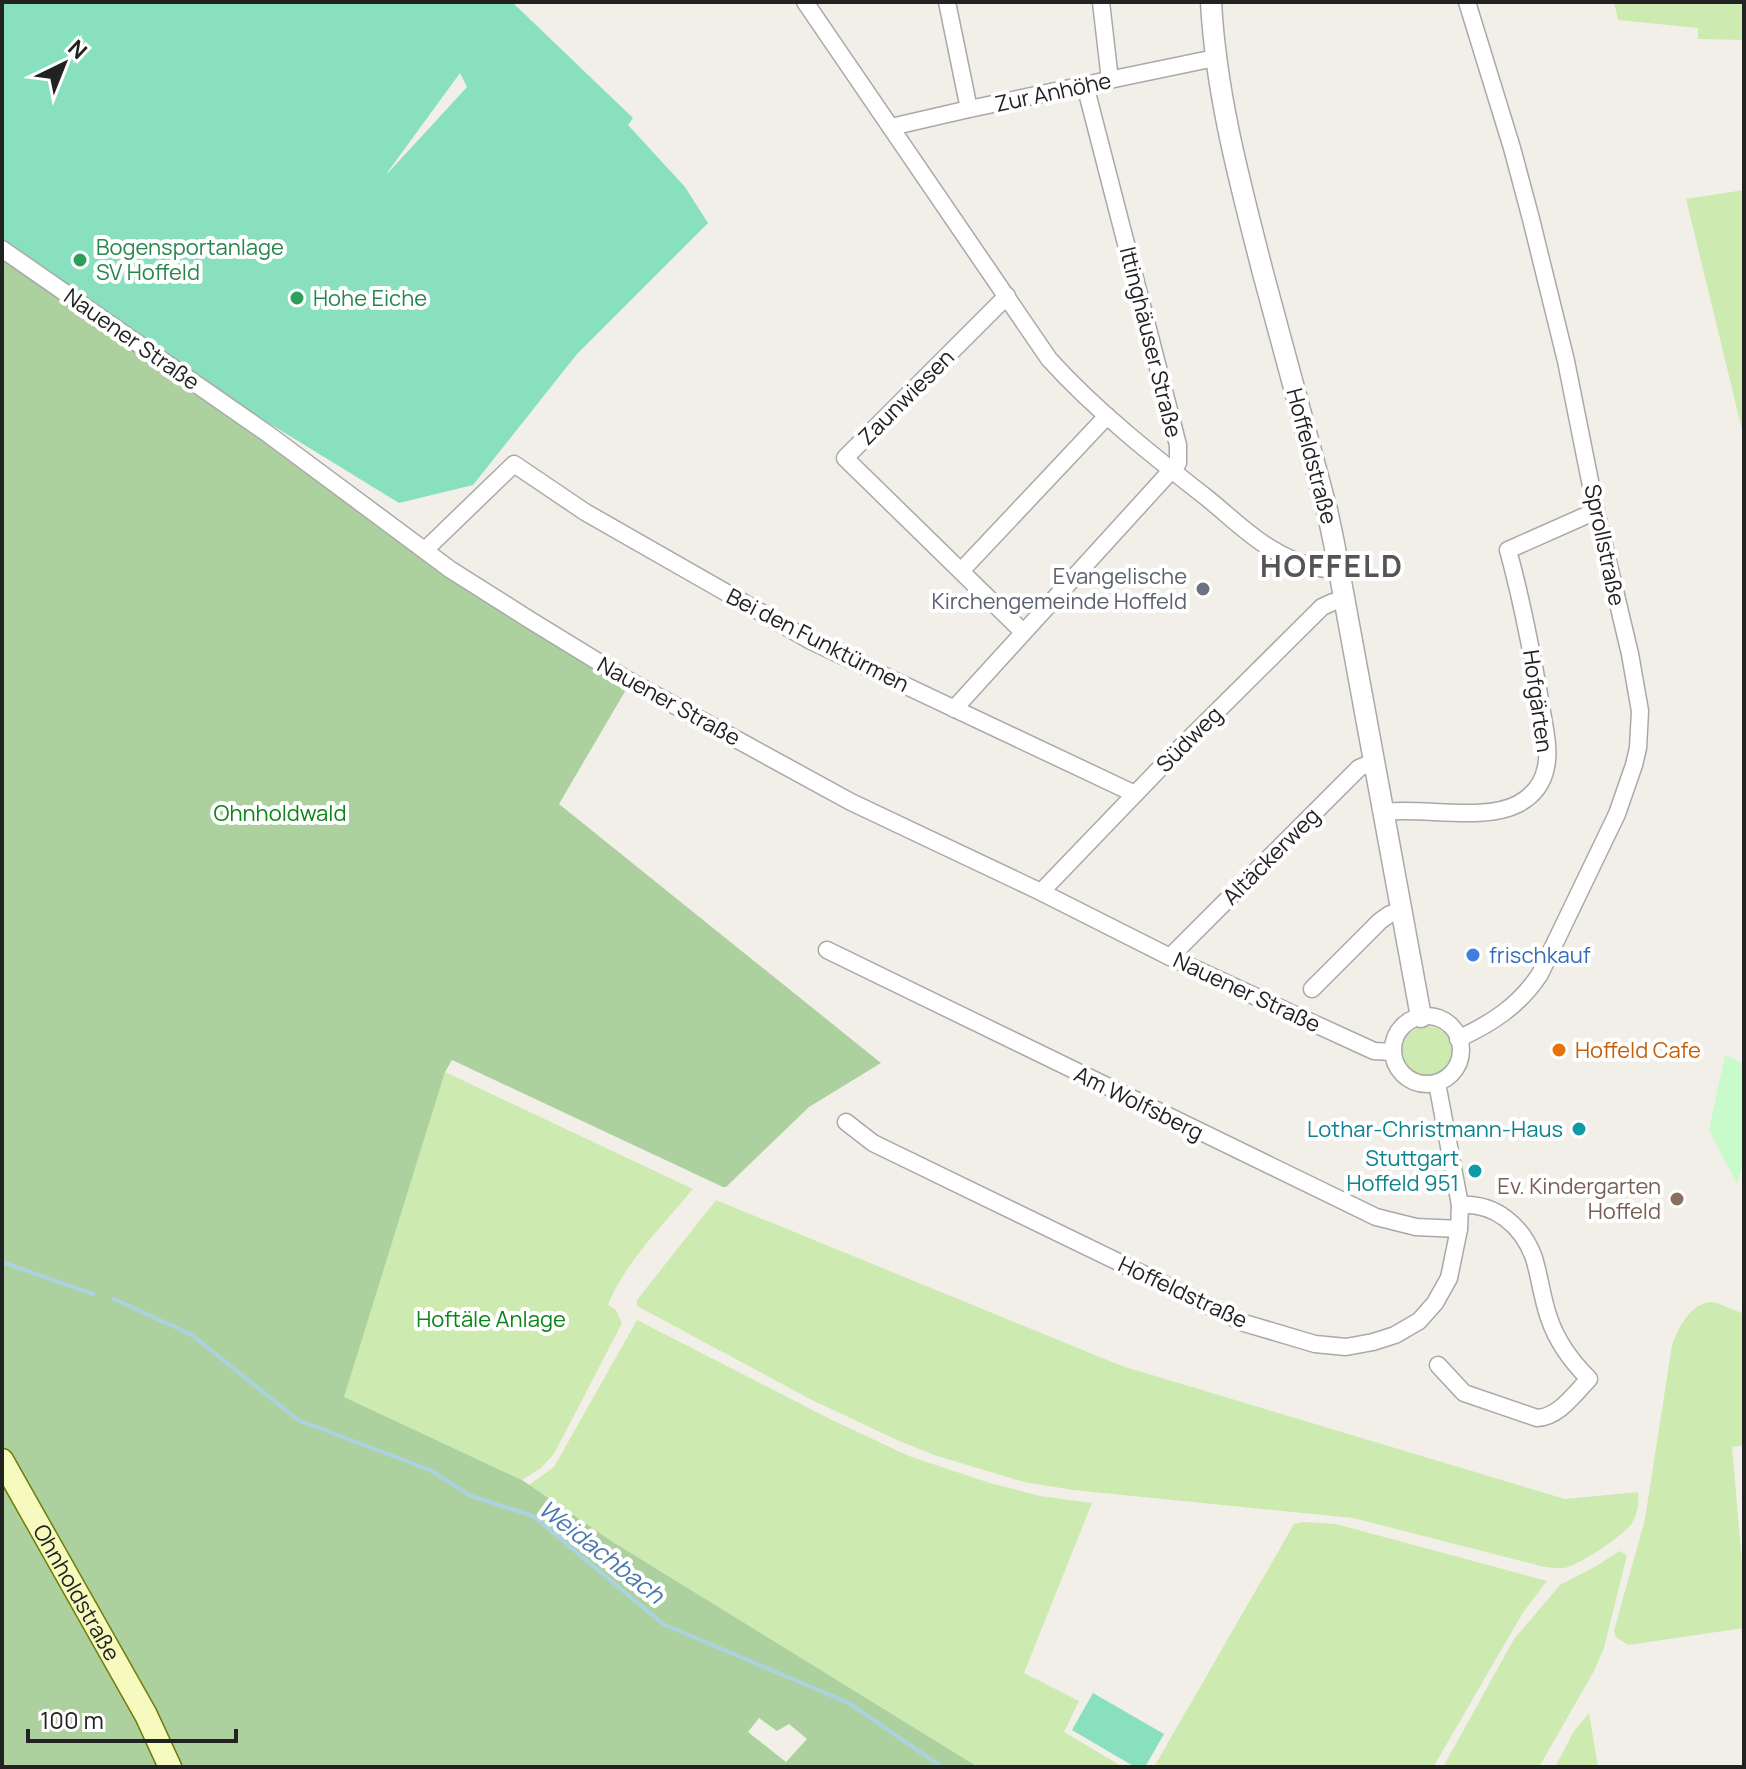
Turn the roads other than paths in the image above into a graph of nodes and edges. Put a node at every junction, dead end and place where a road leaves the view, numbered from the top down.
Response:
1 (805, 2) edge
2 (947, 2) edge
3 (1101, 2) edge
4 (1211, 2) edge
5 (1467, 2) edge
6 (1215, 58) junction
7 (1110, 80) junction
8 (1085, 85) junction
9 (969, 109) junction
10 (891, 127) junction
11 (2, 249) edge
12 (1007, 296) junction
13 (1107, 416) junction
14 (1171, 470) junction
15 (1596, 511) junction
16 (418, 546) junction
17 (1340, 570) junction
18 (961, 571) junction
19 (1345, 599) junction
20 (1023, 632) junction
21 (954, 709) junction
22 (1375, 761) junction
23 (1135, 794) junction
24 (1384, 812) junction
25 (1041, 892) junction
26 (1401, 912) junction
27 (827, 950) dead end
28 (1170, 957) junction
29 (1312, 989) dead end
30 (1421, 1017) junction
31 (1458, 1039) junction
32 (1393, 1052) junction
33 (1437, 1083) junction
34 (846, 1122) dead end
35 (1460, 1205) junction
36 (1459, 1229) junction
37 (1438, 1365) dead end
38 (2, 1460) edge
39 (170, 1767) edge

1 - 10 street
2 - 9 street
3 - 7 street
4 - 6 street, Hoffeldstraße
5 - 15 street, Sprollstraße
6 - 7 street, Zur Anhöhe
6 - 17 street, Hoffeldstraße
7 - 8 street, Zur Anhöhe
8 - 9 street, Zur Anhöhe
8 - 14 street, Ittinghäuser Straße
9 - 10 street, Zur Anhöhe
10 - 12 street
11 - 16 street, Nauener Straße
12 - 13 street
12 - 18 street, Zaunwiesen
13 - 14 street
13 - 18 street
14 - 17 street
14 - 20 street, Ittinghäuser Straße
15 - 24 street, Hofgärten
15 - 31 street, Sprollstraße
16 - 21 street, Bei den Funktürmen
16 - 25 street, Nauener Straße
17 - 19 street, Hoffeldstraße
18 - 20 street, Zaunwiesen
19 - 22 street, Hoffeldstraße
19 - 23 street, Südweg
20 - 21 street, Ittinghäuser Straße
21 - 23 street, Bei den Funktürmen
22 - 24 street, Hoffeldstraße
22 - 28 street, Altäckerweg
23 - 25 street, Südweg
24 - 26 street, Hoffeldstraße
25 - 28 street, Nauener Straße
26 - 29 street
26 - 30 street, Hoffeldstraße
27 - 36 street, Am Wolfsberg
28 - 32 street, Nauener Straße
30 - 31 street
30 - 32 street
31 - 33 street
32 - 33 street
33 - 35 street, Hoffeldstraße
34 - 36 street, Hoffeldstraße
35 - 36 street, Hoffeldstraße
35 - 37 street
38 - 39 main road, Ohnholdstraße

